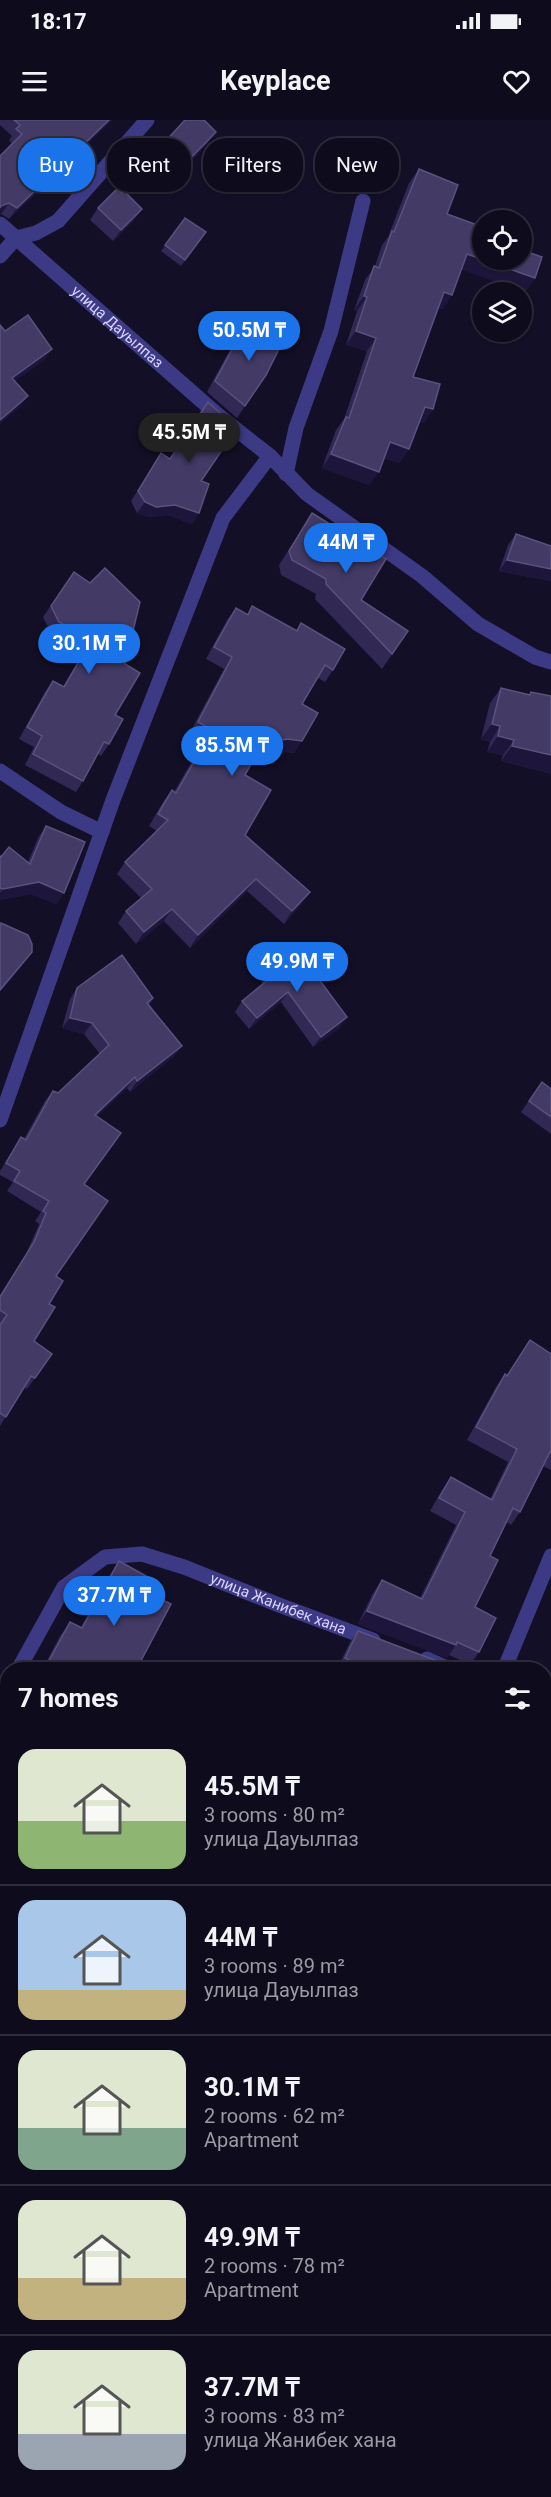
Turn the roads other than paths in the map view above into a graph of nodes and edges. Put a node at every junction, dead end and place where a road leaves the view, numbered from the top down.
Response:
1 (147, 120) edge
2 (363, 201) dead end
3 (0, 225) edge
4 (16, 238) junction
5 (0, 256) edge
6 (270, 456) junction
7 (286, 474) junction
8 (551, 662) edge
9 (0, 771) edge
10 (102, 832) junction
11 (0, 1120) edge
12 (551, 1556) edge
13 (390, 1646) edge
14 (412, 1654) edge
15 (22, 1662) edge
16 (432, 1662) edge
17 (507, 1662) edge

1 - 4 street
2 - 7 street
3 - 4 street, улица Дауылпаз
4 - 5 street
4 - 6 street, улица Дауылпаз
6 - 7 street, улица Дауылпаз
6 - 10 street
7 - 8 street, улица Дауылпаз
9 - 10 street
10 - 11 street
12 - 17 street
13 - 15 street, улица Жанибек хана
14 - 16 street

